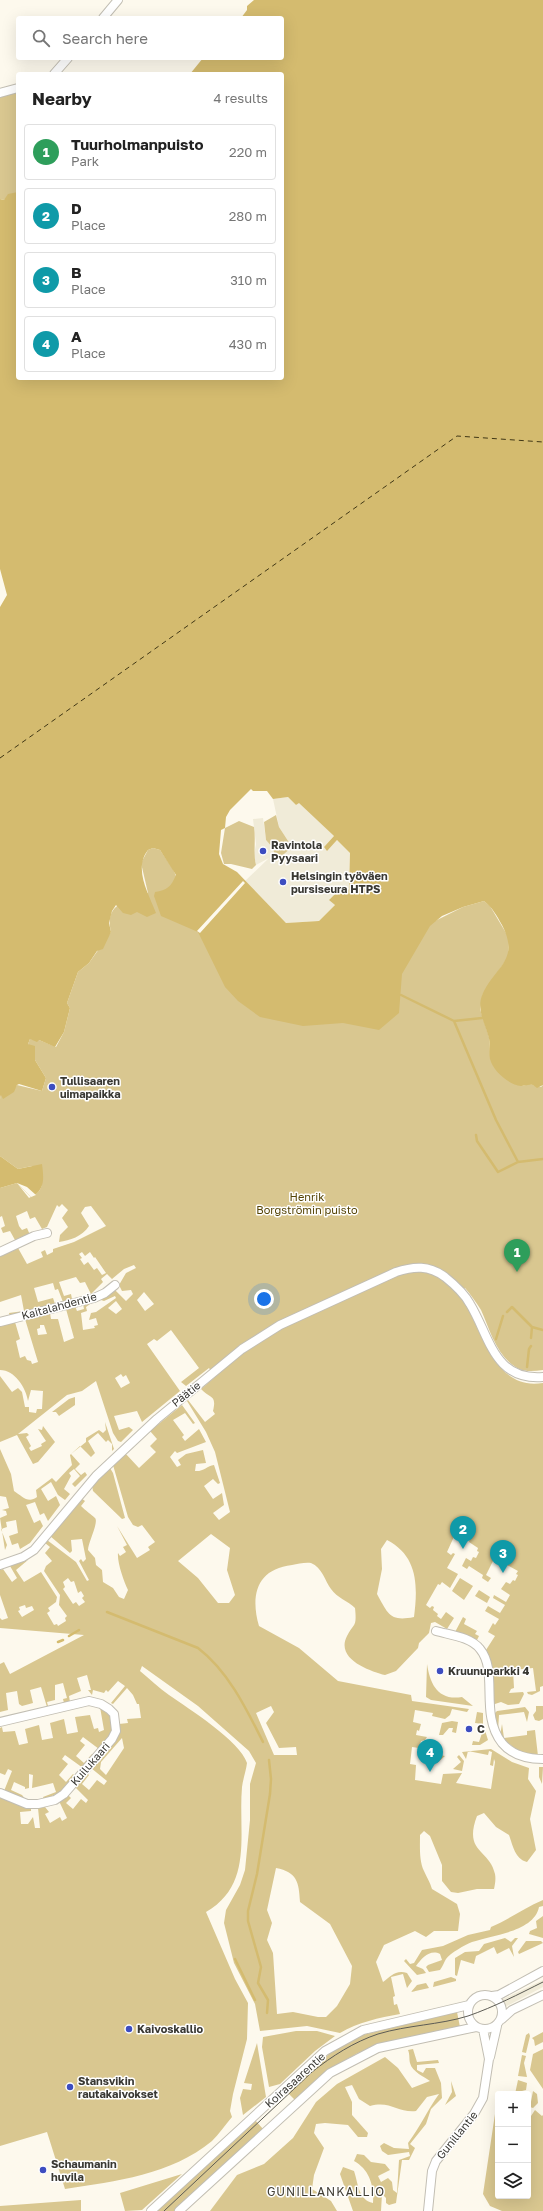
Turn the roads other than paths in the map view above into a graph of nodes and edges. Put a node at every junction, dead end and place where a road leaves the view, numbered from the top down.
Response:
1 (118, 0) edge
2 (105, 16) edge
3 (66, 60) edge
4 (56, 72) edge
5 (16, 89) edge
6 (0, 93) edge
7 (47, 1233) dead end
8 (0, 1252) edge
9 (115, 1285) dead end
10 (0, 1322) edge
11 (543, 1377) edge
12 (0, 1565) edge
13 (436, 1631) dead end
14 (0, 1722) edge
15 (543, 1759) edge
16 (0, 1793) edge
17 (543, 1971) edge
18 (543, 1995) edge
19 (492, 1996) junction
20 (469, 2005) junction
21 (499, 2022) junction
22 (479, 2028) junction
23 (489, 2059) junction
24 (151, 2211) edge
25 (179, 2211) edge
26 (428, 2211) edge

1 - 2 street
3 - 4 street
5 - 6 street
7 - 8 street
9 - 10 street, Kaitalahdentie
11 - 12 street, Päätie
13 - 15 street
14 - 16 street, Kuilukaari
17 - 19 street
18 - 21 street
19 - 20 street
19 - 21 street
20 - 22 street
20 - 24 street, Koirasaarentie
21 - 22 street
21 - 23 street, Gunillantie
22 - 23 street, Gunillantie
22 - 25 street, Koirasaarentie
23 - 26 street, Gunillantie

